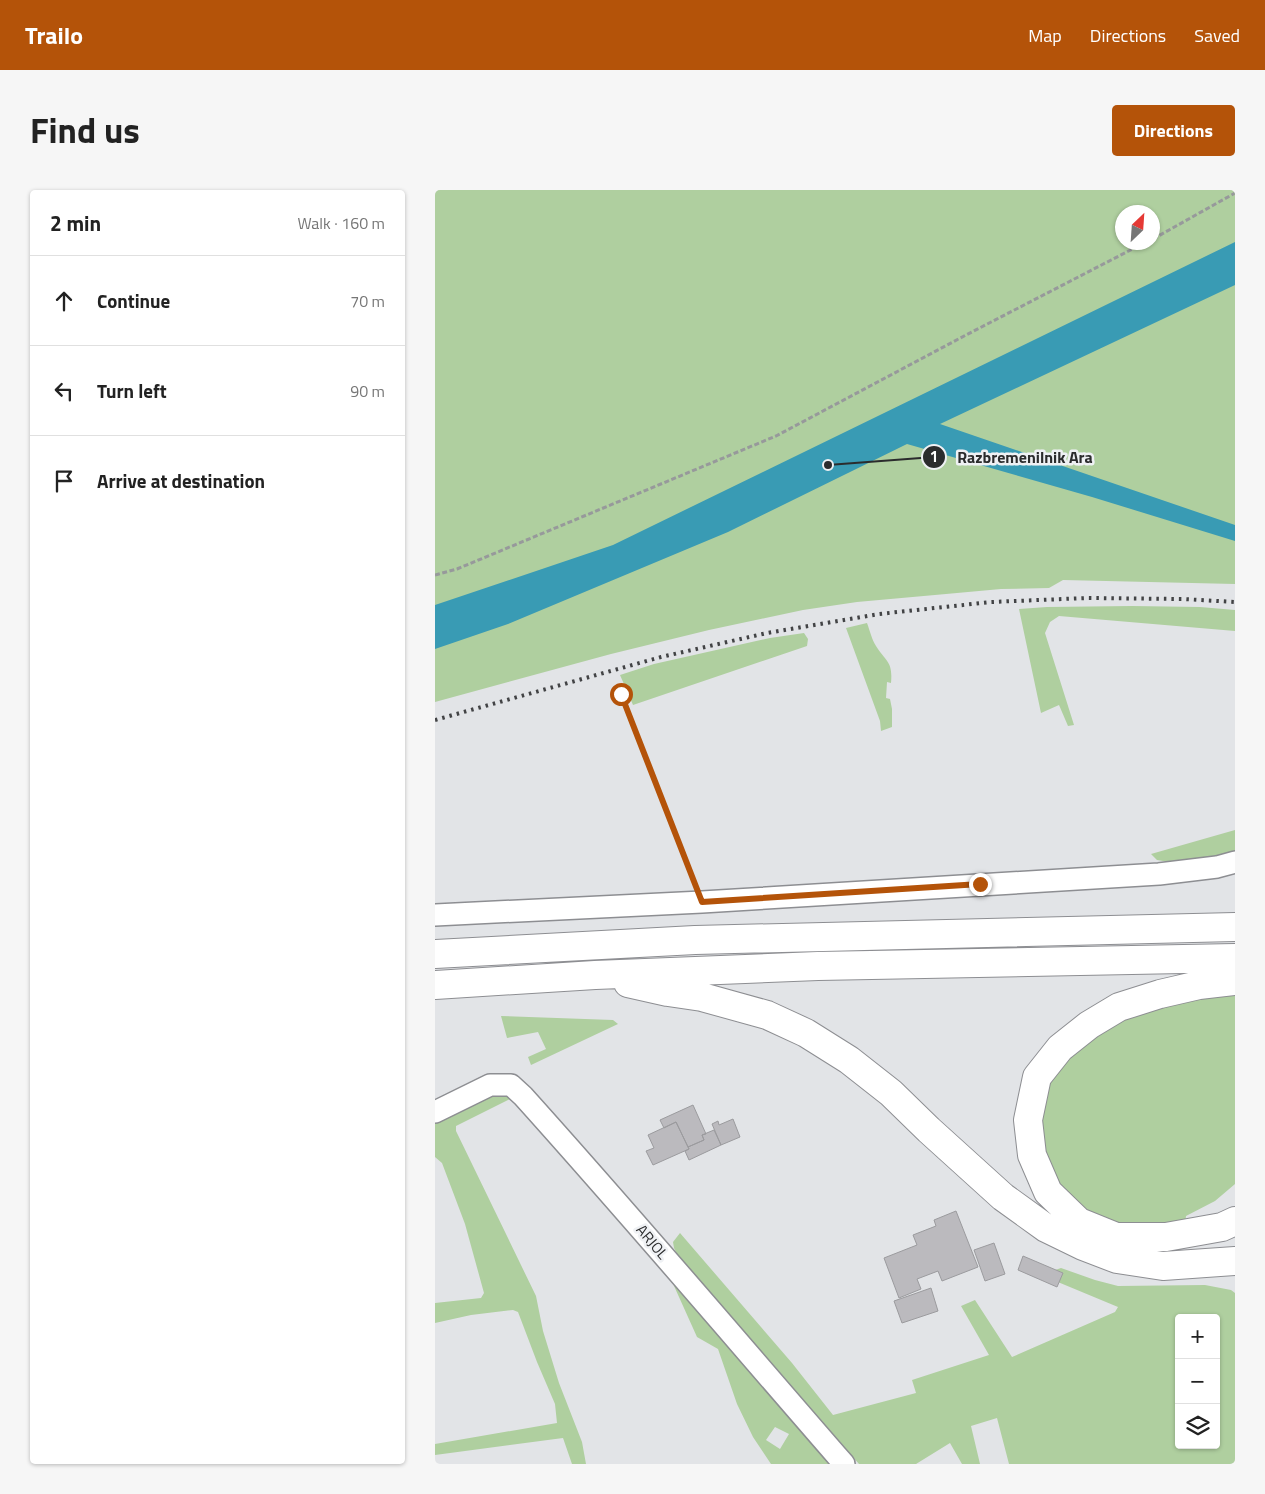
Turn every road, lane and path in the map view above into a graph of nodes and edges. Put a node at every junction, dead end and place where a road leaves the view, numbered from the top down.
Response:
1 (1235, 193) edge
2 (1160, 235) edge
3 (1131, 250) edge
4 (435, 575) edge
5 (621, 694) dead end
6 (1235, 862) edge
7 (702, 902) junction
8 (435, 915) edge
9 (1235, 927) edge
10 (435, 954) edge
11 (1235, 958) edge
12 (595, 975) junction
13 (1235, 981) edge
14 (435, 985) edge
15 (435, 1112) edge
16 (1235, 1221) edge
17 (1235, 1261) edge
18 (844, 1464) edge

1 - 2 path
3 - 4 path
5 - 7 path
6 - 7 street
7 - 8 street
9 - 10 highway
11 - 12 highway
12 - 14 highway
12 - 17 highway
13 - 16 highway
15 - 18 street, ARJOL

